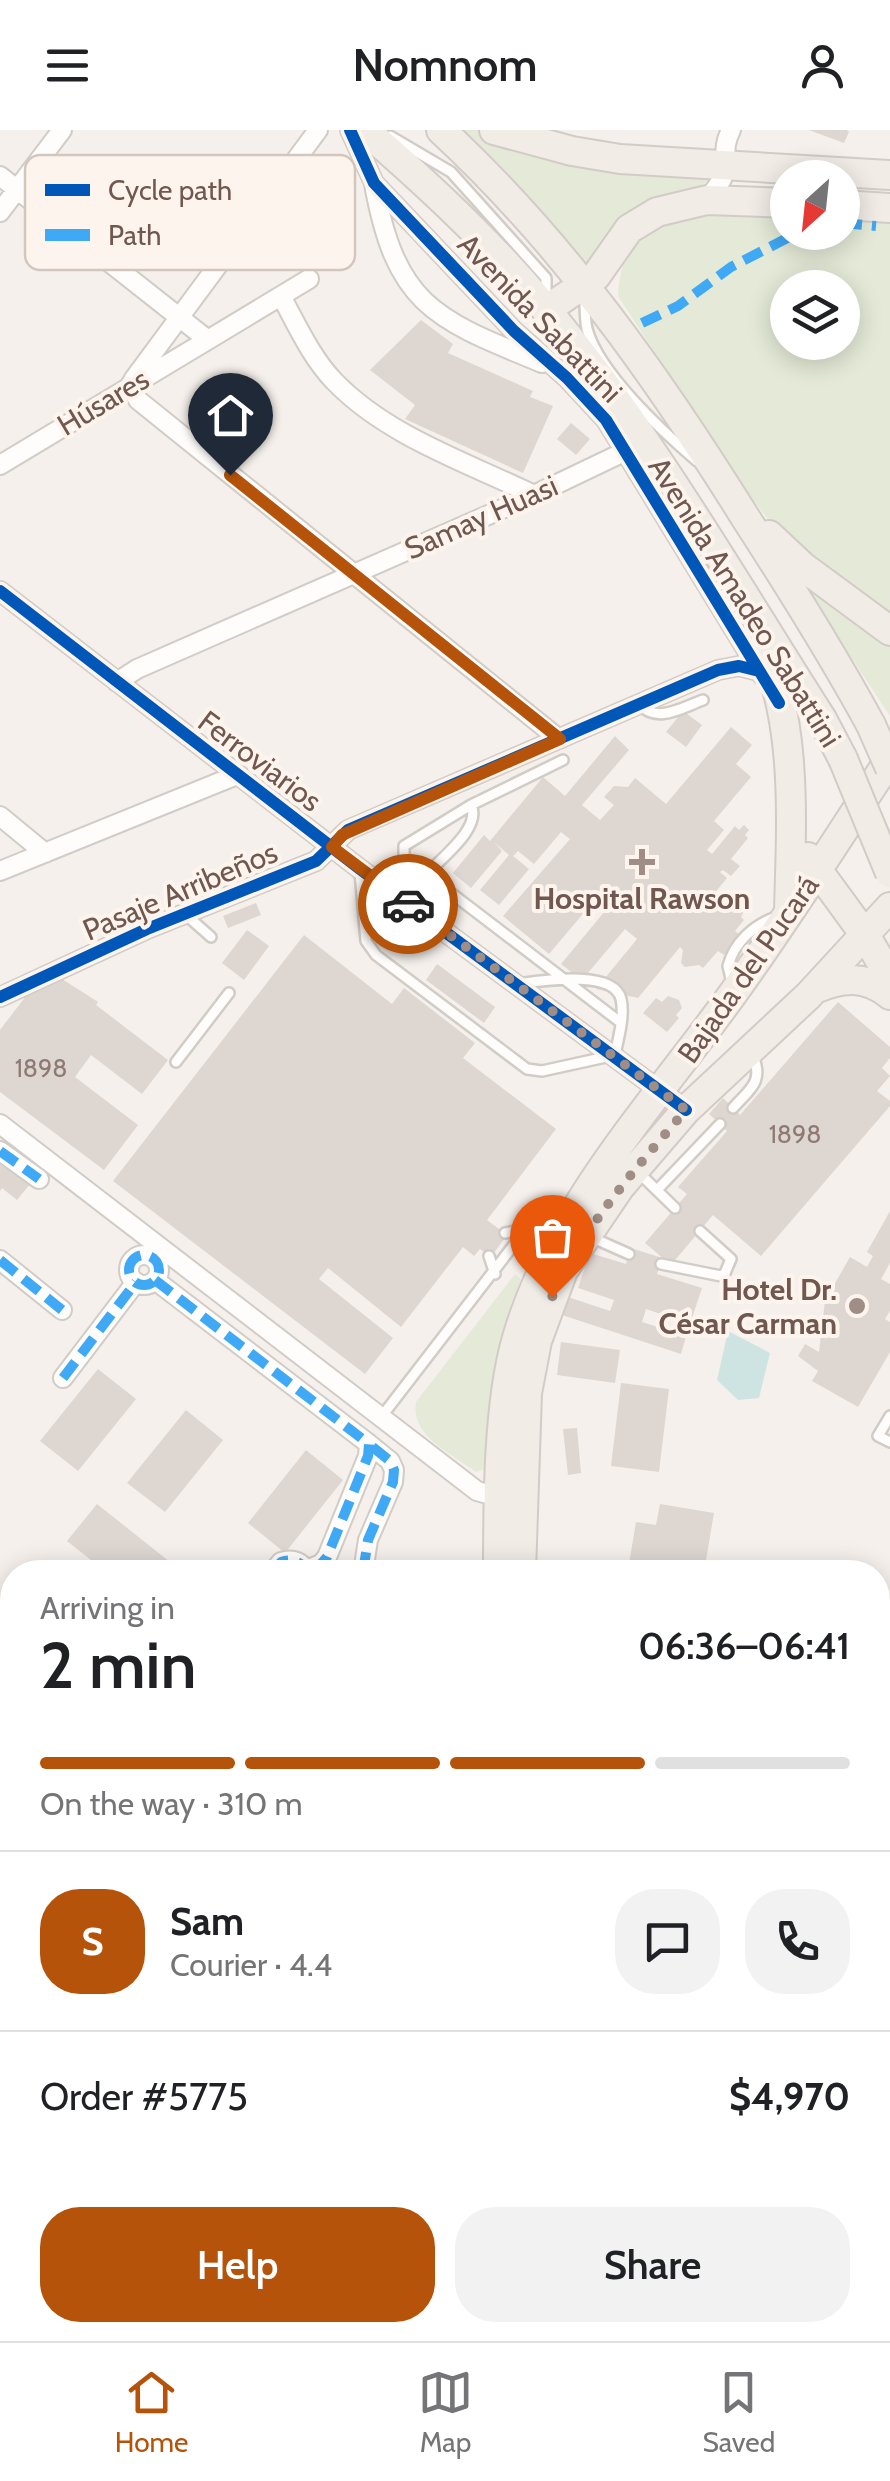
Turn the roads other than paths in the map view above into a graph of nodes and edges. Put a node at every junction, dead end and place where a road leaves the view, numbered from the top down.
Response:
1 (62, 130) edge
2 (318, 130) edge
3 (350, 130) edge
4 (365, 130) edge
5 (379, 130) edge
6 (441, 130) edge
7 (731, 130) edge
8 (499, 131) edge
9 (43, 155) edge
10 (299, 155) edge
11 (725, 166) junction
12 (890, 175) edge
13 (0, 176) edge
14 (25, 180) edge
15 (374, 184) junction
16 (18, 189) junction
17 (25, 195) edge
18 (707, 200) junction
19 (770, 202) edge
20 (860, 207) edge
21 (890, 208) edge
22 (0, 212) edge
23 (121, 270) edge
24 (213, 270) edge
25 (309, 280) dead end
26 (586, 285) junction
27 (280, 296) junction
28 (546, 310) junction
29 (179, 316) junction
30 (514, 331) junction
31 (208, 340) junction
32 (556, 368) junction
33 (130, 385) junction
34 (633, 449) junction
35 (0, 465) edge
36 (726, 485) junction
37 (534, 494) junction
38 (352, 575) junction
39 (0, 591) edge
40 (890, 631) edge
41 (759, 671) junction
42 (117, 682) junction
43 (702, 700) dead end
44 (779, 703) junction
45 (639, 704) junction
46 (560, 739) junction
47 (890, 759) edge
48 (563, 760) dead end
49 (890, 768) edge
50 (237, 775) junction
51 (471, 805) junction
52 (0, 816) edge
53 (793, 819) junction
54 (332, 847) junction
55 (44, 853) junction
56 (360, 869) junction
57 (816, 870) junction
58 (0, 872) edge
59 (890, 872) edge
60 (427, 874) junction
61 (890, 908) edge
62 (788, 912) junction
63 (185, 914) junction
64 (865, 935) junction
65 (211, 937) dead end
66 (890, 977) edge
67 (566, 980) junction
68 (517, 984) junction
69 (814, 990) junction
70 (229, 993) dead end
71 (890, 995) edge
72 (0, 997) edge
73 (620, 1022) junction
74 (750, 1049) junction
75 (615, 1055) junction
76 (176, 1062) dead end
77 (662, 1090) junction
78 (733, 1108) dead end
79 (686, 1110) junction
80 (0, 1124) edge
81 (720, 1124) dead end
82 (0, 1150) edge
83 (625, 1161) junction
84 (39, 1179) dead end
85 (657, 1190) junction
86 (675, 1208) dead end
87 (576, 1228) junction
88 (526, 1229) junction
89 (700, 1230) dead end
90 (505, 1233) dead end
91 (629, 1254) dead end
92 (489, 1256) dead end
93 (0, 1260) edge
94 (660, 1264) dead end
95 (495, 1274) junction
96 (62, 1310) dead end
97 (63, 1378) dead end
98 (890, 1416) edge
99 (381, 1417) junction
100 (890, 1442) edge
101 (369, 1444) junction
102 (512, 1504) junction
103 (324, 1560) edge
104 (365, 1560) edge
105 (497, 1560) edge
106 (519, 1560) edge
107 (528, 1560) edge

1 - 9 street
2 - 10 street
3 - 15 street, Avenida Sabattini
4 - 28 main road, Avenida Amadeo Sabattini
5 - 28 lane
6 - 26 main road, Avenida Amadeo Sabattini
7 - 11 street
8 - 11 main road
11 - 12 main road
11 - 18 street
13 - 16 street
14 - 16 street
15 - 30 street, Avenida Sabattini
15 - 32 street
16 - 17 street
16 - 22 street
18 - 19 main road
18 - 26 main road
20 - 21 main road
23 - 29 street
24 - 29 street
25 - 27 street, Húsares
26 - 28 main road
26 - 36 main road, Avenida Amadeo Sabattini
27 - 31 street, Húsares
27 - 37 street
28 - 30 street
28 - 34 main road, Avenida Amadeo Sabattini
29 - 31 street
29 - 33 street
30 - 32 street, Avenida Sabattini
31 - 33 street, Húsares
32 - 34 street, Avenida Sabattini
33 - 35 street, Húsares
33 - 38 street
34 - 37 street, Samay Huasi
34 - 41 street, Avenida Sabattini
34 - 44 main road
34 - 59 main road, Avenida Amadeo Sabattini, bridge
36 - 40 main road
36 - 49 main road, Avenida Amadeo Sabattini, bridge
37 - 38 street, Samay Huasi
38 - 42 street, Samay Huasi
38 - 46 street
39 - 42 street, Ferroviarios
41 - 44 street, Avenida Sabattini
41 - 45 street, Pasaje Arribeños
42 - 50 street, Ferroviarios
43 - 45 lane
44 - 53 main road
45 - 46 street, Pasaje Arribeños
46 - 54 street, Pasaje Arribeños
47 - 57 main road, Bajada del Pucará
48 - 51 lane
50 - 54 street, Ferroviarios
50 - 55 street
51 - 60 lane
51 - 60 lane
52 - 55 street
53 - 57 main road
53 - 62 main road
54 - 56 street, Ferroviarios
54 - 63 street, Pasaje Arribeños
55 - 58 street
56 - 68 street, Ferroviarios
56 - 75 lane
57 - 62 main road, Bajada del Pucará
57 - 64 main road
60 - 67 lane
61 - 64 main road, Bajada del Pucará
62 - 77 main road, Bajada del Pucará
63 - 65 lane
63 - 72 street, Pasaje Arribeños
64 - 66 main road
64 - 69 main road, Bajada del Pucará
67 - 68 lane
67 - 73 lane
67 - 73 lane
68 - 75 street, Ferroviarios
69 - 71 main road
69 - 74 main road, Bajada del Pucará
70 - 76 lane
73 - 75 lane
74 - 78 lane
74 - 79 main road, Bajada del Pucará
75 - 77 street, Ferroviarios
77 - 79 street, Ferroviarios
77 - 83 main road, Bajada del Pucará
79 - 83 main road, Bajada del Pucará
80 - 99 street
81 - 85 lane
82 - 84 street
83 - 85 lane
83 - 87 main road, Bajada del Pucará
85 - 86 lane
87 - 88 lane
87 - 91 lane
87 - 102 main road, Bajada del Pucará
88 - 90 lane
88 - 95 lane
89 - 94 lane
92 - 95 lane
93 - 96 street
95 - 99 lane
97 - 101 street
98 - 100 lane
99 - 102 street
101 - 103 street
101 - 104 street
102 - 105 main road, Bajada del Pucará
102 - 106 main road, Bajada del Pucará
102 - 107 main road

